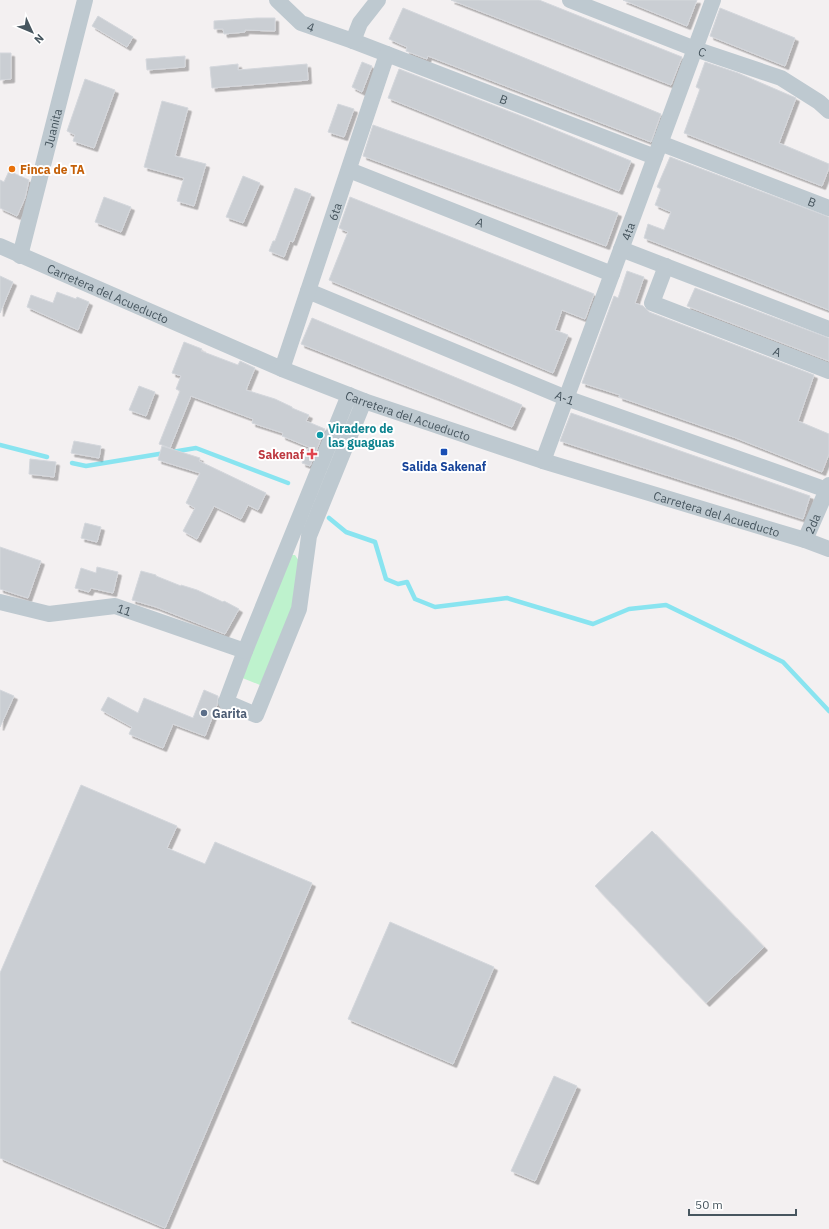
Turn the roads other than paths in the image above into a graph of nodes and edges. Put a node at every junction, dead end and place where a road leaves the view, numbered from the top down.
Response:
1 (85, 0) edge
2 (277, 0) edge
3 (378, 0) edge
4 (570, 0) edge
5 (713, 0) edge
6 (353, 41) junction
7 (695, 49) junction
8 (387, 54) junction
9 (829, 111) edge
10 (658, 150) junction
11 (348, 170) junction
12 (829, 208) edge
13 (0, 246) edge
14 (621, 249) junction
15 (20, 256) junction
16 (666, 266) junction
17 (612, 274) junction
18 (308, 291) junction
19 (829, 329) edge
20 (282, 369) junction
21 (829, 370) edge
22 (356, 398) junction
23 (566, 398) junction
24 (543, 462) junction
25 (828, 487) edge
26 (805, 540) junction
27 (829, 549) edge
28 (0, 602) edge
29 (244, 651) junction

1 - 15 street, Juanita
2 - 6 street, 4
3 - 6 street
4 - 7 street, C
5 - 7 street, 4ta
6 - 8 street, B
7 - 9 street, C
7 - 10 street, 4ta
8 - 10 street, B
8 - 11 street, 6ta
10 - 12 street, B
10 - 14 street, 4ta
11 - 17 street, A
11 - 18 street, 6ta
13 - 15 street, Carretera del Acueducto
14 - 16 street
14 - 17 street, 4ta
15 - 20 street, Carretera del Acueducto
16 - 19 street
16 - 21 street, A
17 - 23 street, 4ta
18 - 20 street, 6ta
18 - 23 street, A-1
20 - 22 street, Carretera del Acueducto
22 - 24 street, Carretera del Acueducto
22 - 29 street
22 - 29 street
23 - 24 street, 4ta
23 - 25 street, A-1
24 - 26 street, Carretera del Acueducto
25 - 26 street, 2da
26 - 27 street, Carretera del Acueducto
28 - 29 street, 11

